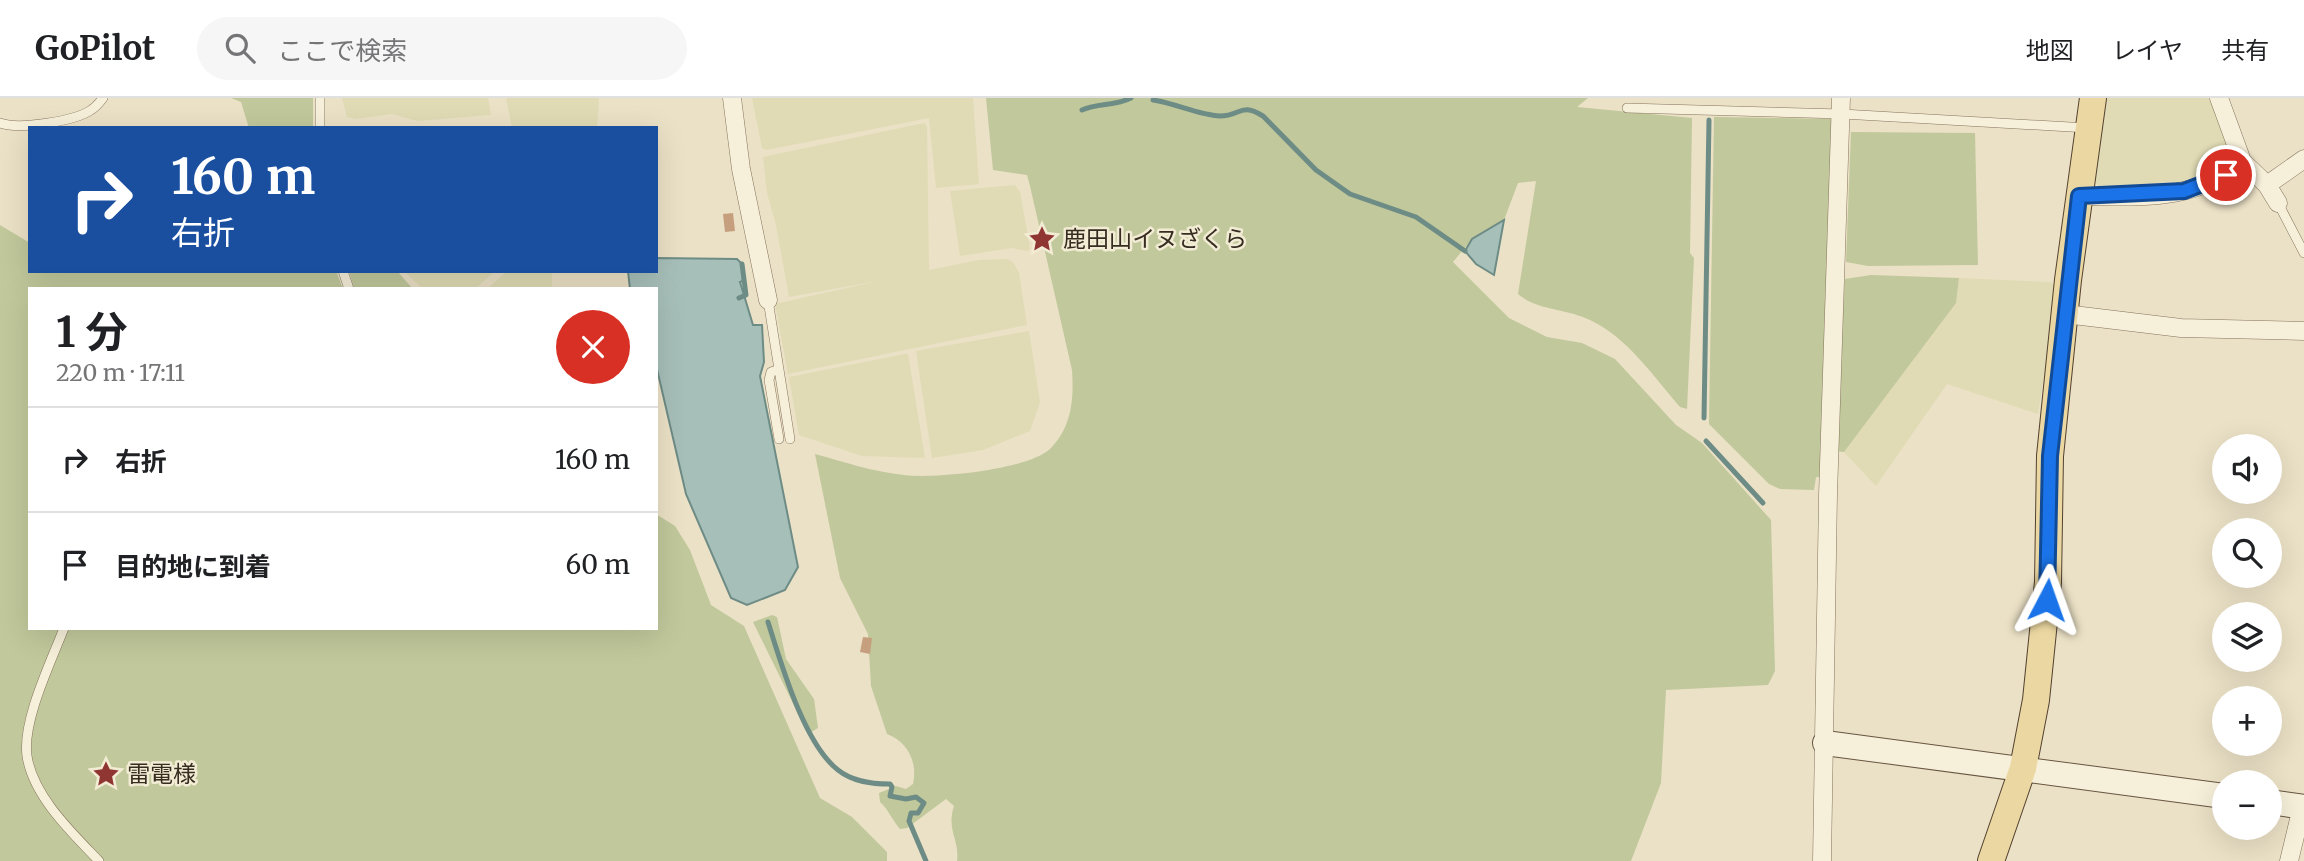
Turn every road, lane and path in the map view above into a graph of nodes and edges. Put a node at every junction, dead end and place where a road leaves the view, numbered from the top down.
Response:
1 (103, 98) edge
2 (320, 98) edge
3 (732, 98) edge
4 (2093, 98) edge
5 (2226, 100) edge
6 (1842, 106) edge
7 (1627, 108) dead end
8 (0, 123) edge
9 (320, 126) edge
10 (2090, 128) junction
11 (2304, 159) edge
12 (2242, 161) junction
13 (2267, 185) junction
14 (2079, 196) junction
15 (2278, 203) joint
16 (2304, 254) edge
17 (768, 300) joint
18 (2065, 314) junction
19 (2304, 331) edge
20 (777, 370) junction
21 (779, 439) dead end
22 (790, 439) dead end
23 (63, 630) edge
24 (1825, 743) junction
25 (2023, 768) junction
26 (2212, 794) edge
27 (2282, 802) edge
28 (2303, 802) edge
29 (99, 861) edge
30 (1822, 861) edge
31 (1990, 861) edge
32 (2289, 861) edge

1 - 8 lane
2 - 9 lane
3 - 17 street
4 - 10 main road
5 - 12 street
6 - 7 lane
6 - 10 lane
6 - 24 street
10 - 14 main road
11 - 13 street
12 - 13 street
12 - 14 street
13 - 15 street
14 - 18 main road
15 - 16 lane
17 - 20 lane
18 - 19 street
18 - 25 main road
20 - 21 lane
20 - 22 lane
23 - 29 lane
24 - 25 street
24 - 30 street
25 - 26 street
25 - 31 main road
27 - 28 street
28 - 32 street

